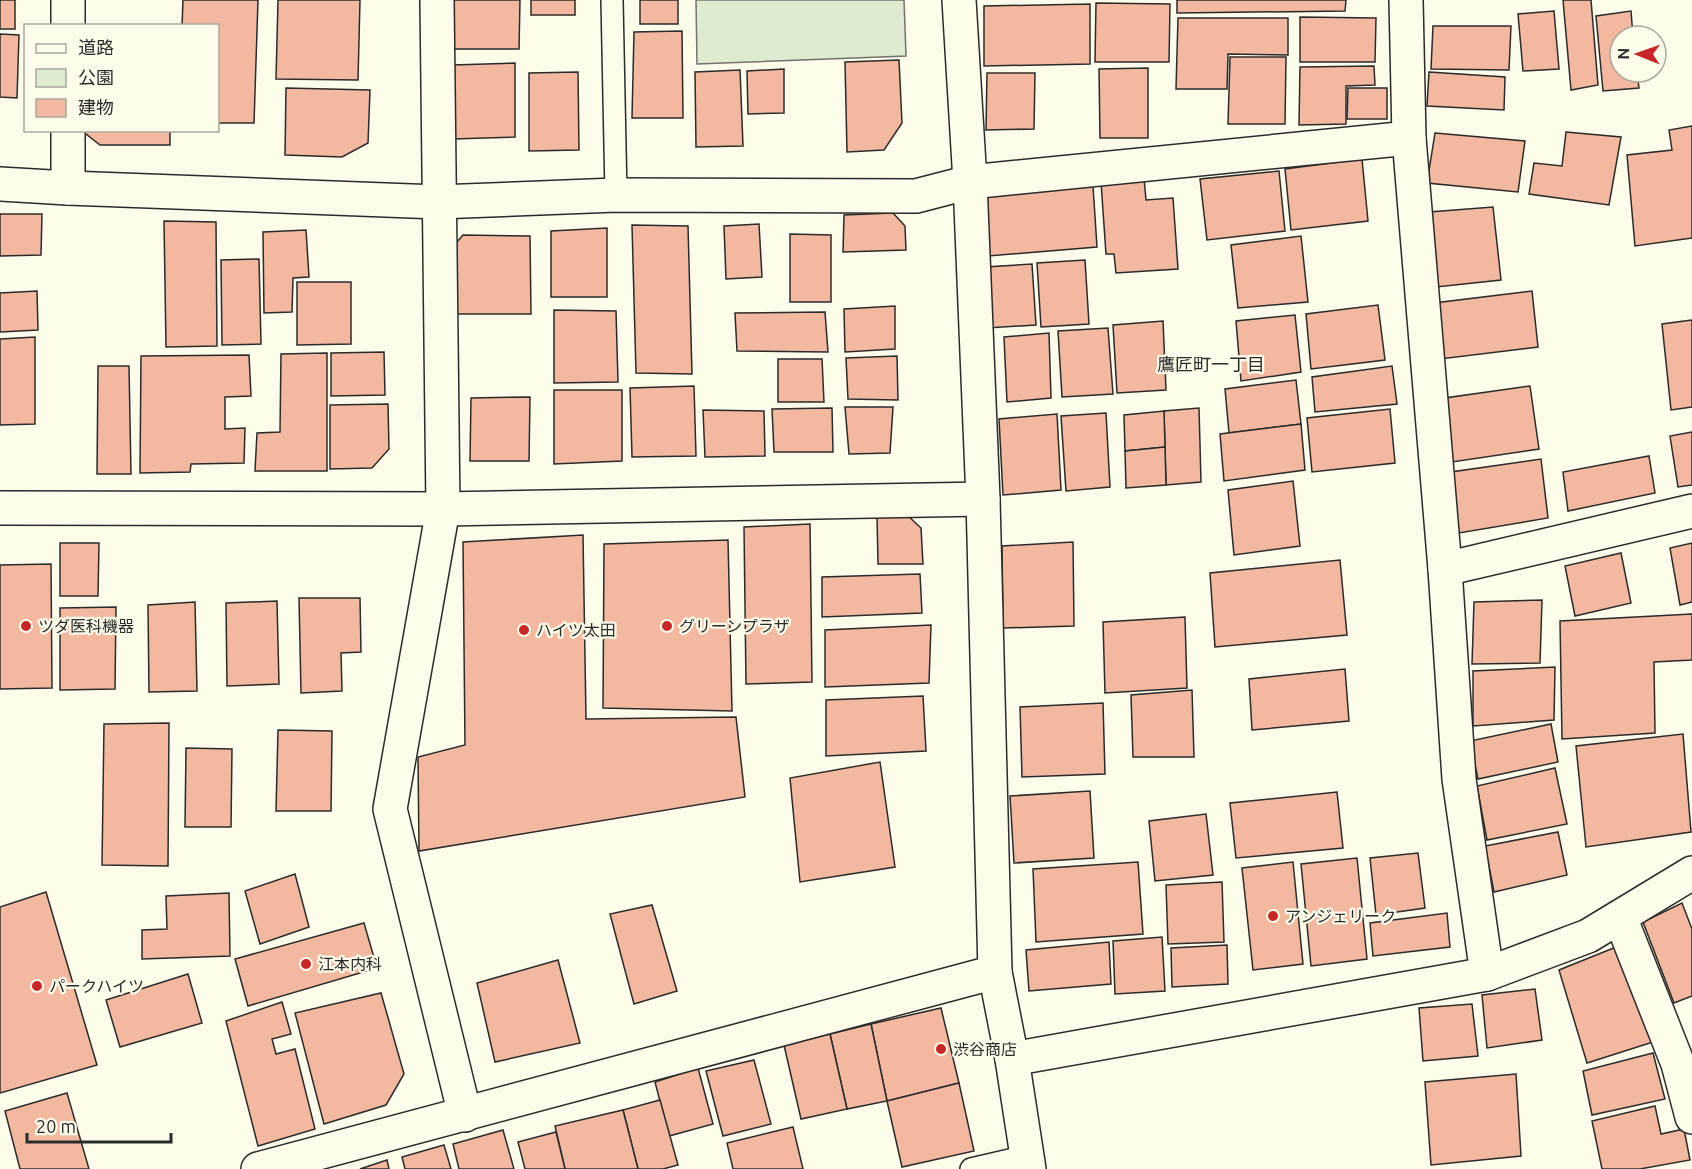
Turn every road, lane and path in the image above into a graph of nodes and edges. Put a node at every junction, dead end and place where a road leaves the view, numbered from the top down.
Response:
1 (68, 0) edge
2 (437, 0) edge
3 (612, 0) edge
4 (960, 0) edge
5 (1406, 0) edge
6 (68, 24) edge
7 (68, 132) edge
8 (1409, 138) junction
9 (970, 182) junction
10 (0, 184) edge
11 (68, 188) junction
12 (616, 195) junction
13 (438, 202) junction
14 (983, 499) junction
15 (0, 508) edge
16 (443, 509) junction
17 (1692, 511) edge
18 (1445, 569) junction
19 (1692, 873) edge
20 (1620, 917) junction
21 (995, 972) junction
22 (1487, 974) junction
23 (1012, 1059) junction
24 (465, 1115) junction
25 (1692, 1117) edge
26 (1028, 1162) edge
27 (258, 1169) edge
28 (971, 1169) edge

1 - 6 street
2 - 13 street
3 - 12 lane
4 - 9 street
5 - 8 street
7 - 11 street
8 - 9 street
8 - 18 street
9 - 12 street
9 - 14 street
10 - 11 street
11 - 13 street
12 - 13 street
13 - 16 street
14 - 16 street
14 - 21 street
15 - 16 street
16 - 24 street
17 - 18 street
18 - 22 street
19 - 20 street
20 - 22 street
20 - 25 street
21 - 23 street
21 - 24 street
22 - 23 street
23 - 26 street
24 - 27 street
26 - 28 lane

